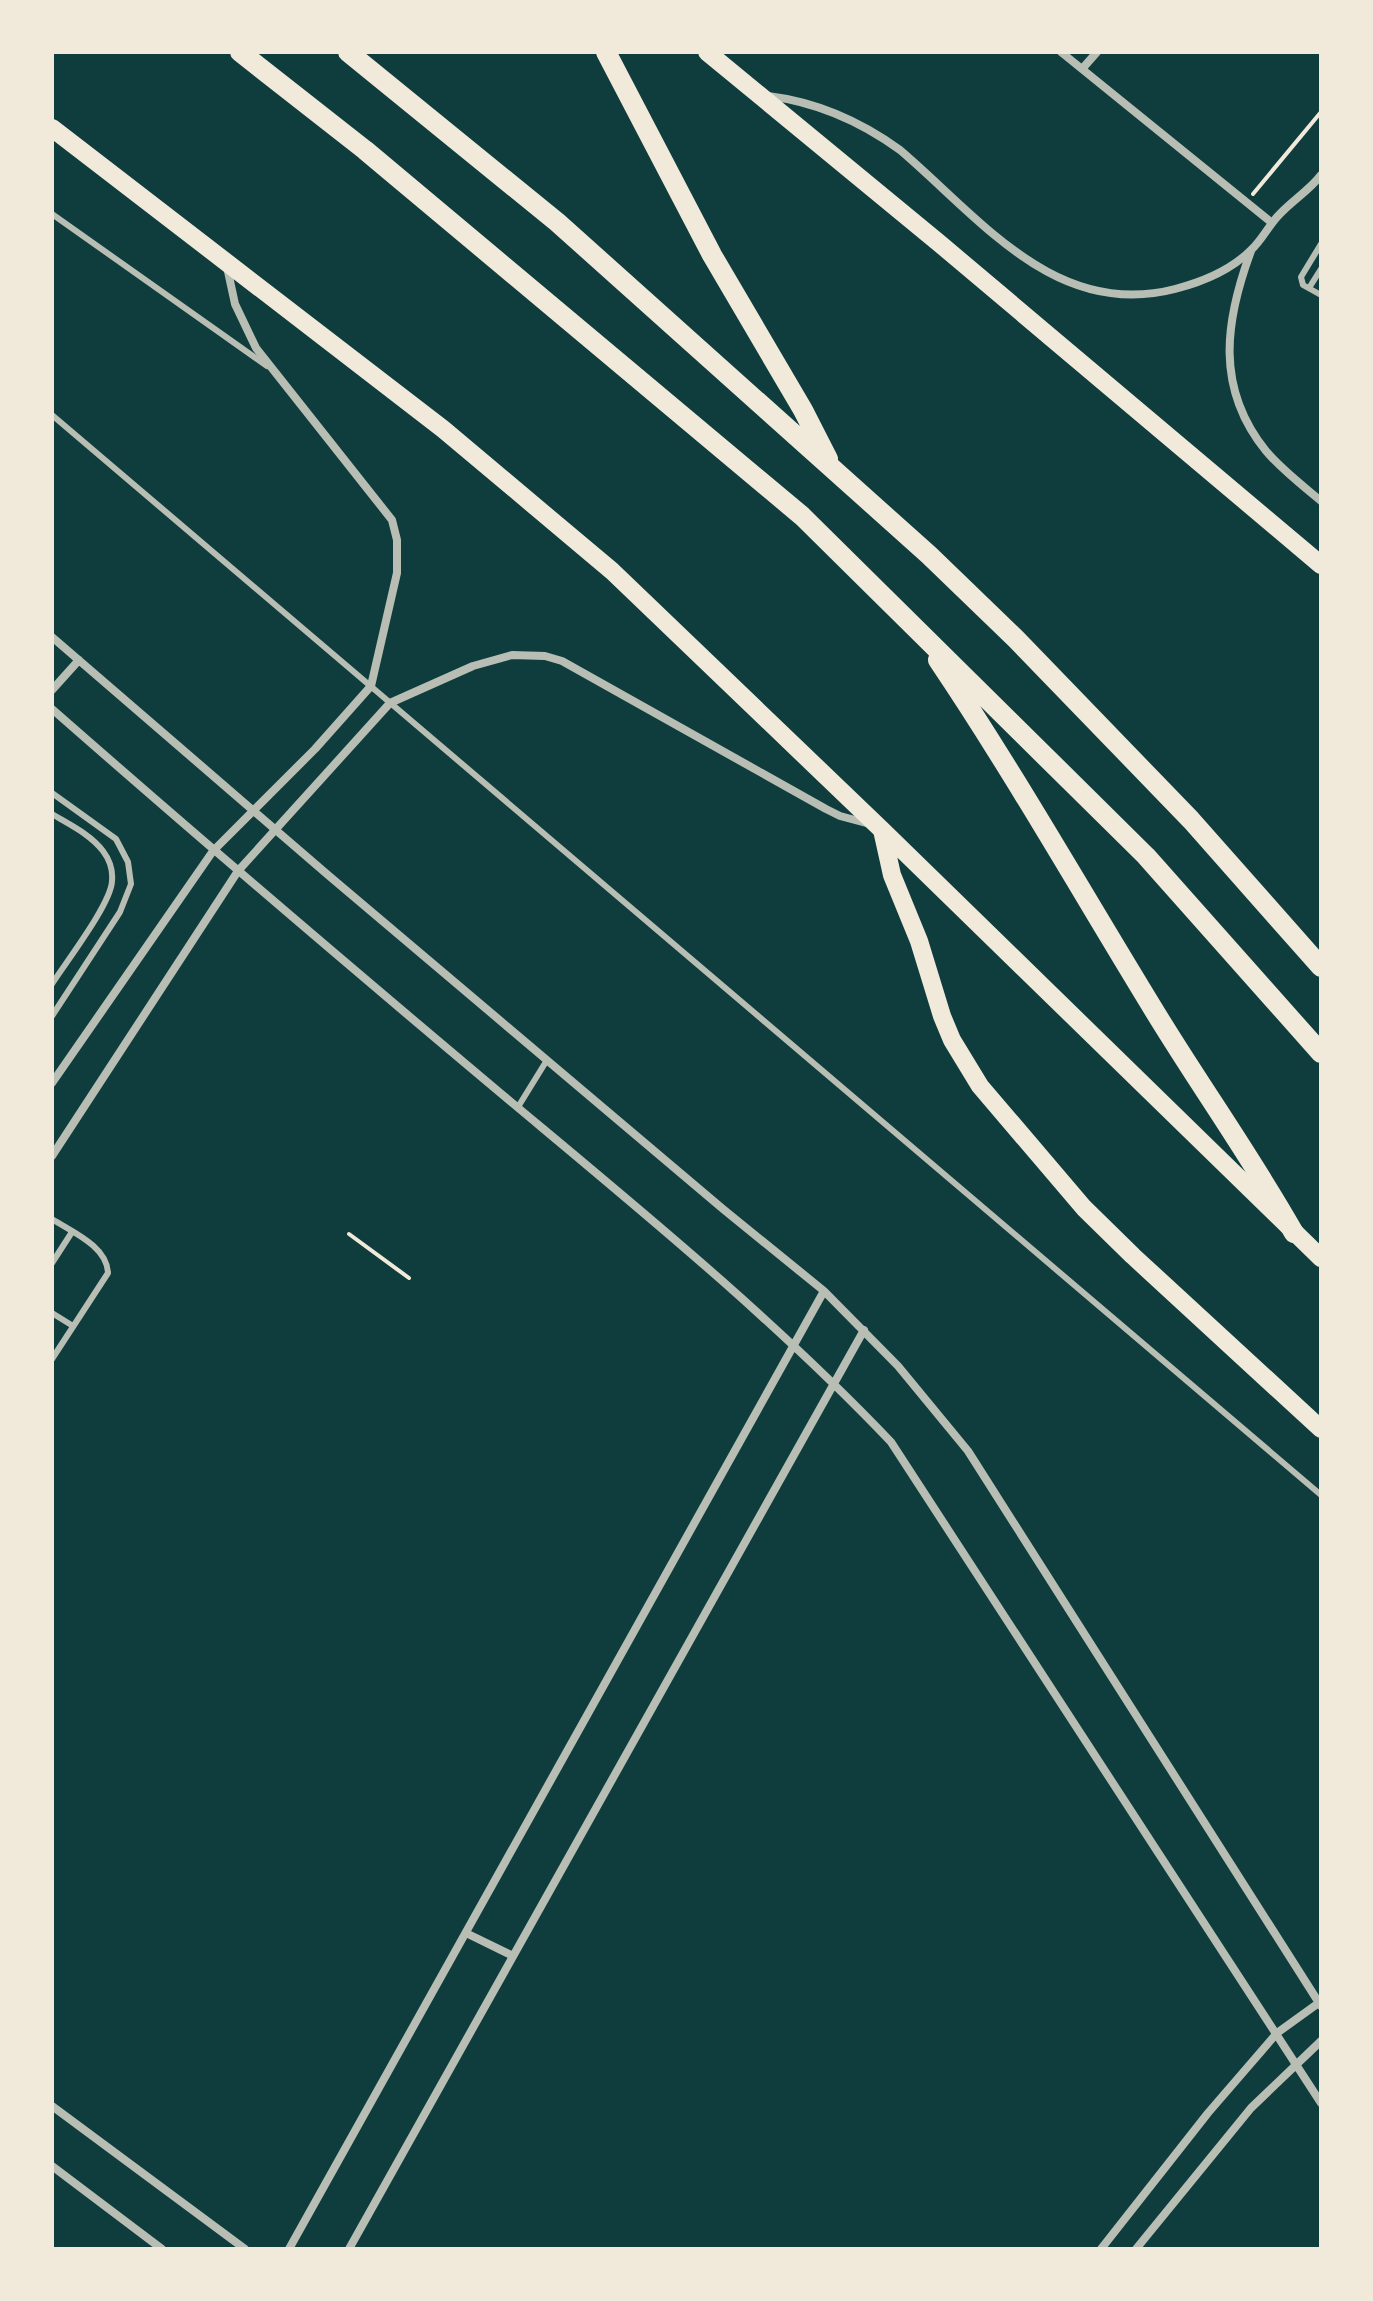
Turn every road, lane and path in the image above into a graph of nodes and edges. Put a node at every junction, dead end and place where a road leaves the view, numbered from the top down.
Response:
1 (240, 52) edge
2 (348, 52) edge
3 (606, 52) edge
4 (707, 52) edge
5 (1061, 52) edge
6 (1097, 52) edge
7 (1082, 69) junction
8 (759, 95) junction
9 (1321, 112) edge
10 (52, 128) edge
11 (1321, 175) edge
12 (1247, 202) junction
13 (52, 214) edge
14 (1272, 223) junction
15 (1321, 244) edge
16 (1251, 250) junction
17 (226, 261) junction
18 (1321, 269) edge
19 (1309, 288) junction
20 (1321, 295) edge
21 (274, 371) junction
22 (52, 415) edge
23 (834, 470) junction
24 (1321, 501) edge
25 (1321, 565) edge
26 (911, 621) junction
27 (52, 637) edge
28 (79, 660) junction
29 (371, 686) junction
30 (52, 690) edge
31 (390, 703) junction
32 (52, 709) edge
33 (52, 793) edge
34 (255, 811) junction
35 (52, 814) edge
36 (881, 828) junction
37 (277, 831) junction
38 (213, 851) junction
39 (238, 871) junction
40 (1321, 967) edge
41 (52, 984) edge
42 (52, 1016) edge
43 (1321, 1053) edge
44 (547, 1060) junction
45 (52, 1083) edge
46 (518, 1107) junction
47 (52, 1156) edge
48 (52, 1219) edge
49 (72, 1232) junction
50 (1294, 1233) junction
51 (349, 1234) dead end
52 (1321, 1258) edge
53 (52, 1263) edge
54 (409, 1278) dead end
55 (824, 1291) junction
56 (52, 1313) edge
57 (73, 1326) junction
58 (864, 1330) junction
59 (793, 1343) junction
60 (52, 1359) edge
61 (833, 1381) junction
62 (1321, 1429) edge
63 (1321, 1495) edge
64 (466, 1933) junction
65 (513, 1956) junction
66 (1320, 2003) edge
67 (1277, 2033) junction
68 (1321, 2041) edge
69 (1296, 2064) junction
70 (1321, 2103) edge
71 (52, 2106) edge
72 (52, 2166) edge
73 (162, 2249) edge
74 (245, 2249) edge
75 (289, 2249) edge
76 (349, 2249) edge
77 (1101, 2249) edge
78 (1136, 2249) edge

1 - 26 highway
2 - 23 highway
3 - 23 highway
4 - 8 highway
5 - 7 street
6 - 7 street
7 - 12 street
8 - 16 street
8 - 25 highway
9 - 12 path
10 - 17 highway
11 - 14 street
12 - 14 street
13 - 21 lane
14 - 16 street
15 - 19 lane
16 - 24 street
17 - 21 street
17 - 36 highway
18 - 19 lane
19 - 20 lane
21 - 29 street
22 - 29 lane
23 - 40 highway
26 - 43 highway
26 - 50 highway
27 - 28 street
28 - 30 street
28 - 34 street
29 - 31 lane
29 - 34 street
31 - 36 street
31 - 37 street
31 - 63 lane
32 - 38 street
33 - 42 lane
34 - 37 street
34 - 38 street
35 - 41 lane
36 - 50 highway
36 - 62 highway
37 - 39 street
37 - 44 street
38 - 39 street
38 - 45 street
39 - 46 street
39 - 47 street
44 - 46 lane
44 - 55 street
46 - 59 street
48 - 49 lane
49 - 53 lane
49 - 57 lane
50 - 52 highway
51 - 54 path
55 - 58 street
55 - 59 street
56 - 57 lane
57 - 60 lane
58 - 61 street
58 - 66 street
59 - 61 street
59 - 64 street
61 - 65 street
61 - 67 street
64 - 65 street
64 - 75 street
65 - 76 street
66 - 67 street
67 - 69 street
67 - 77 street
68 - 69 street
69 - 70 street
69 - 78 street
71 - 74 street
72 - 73 street

